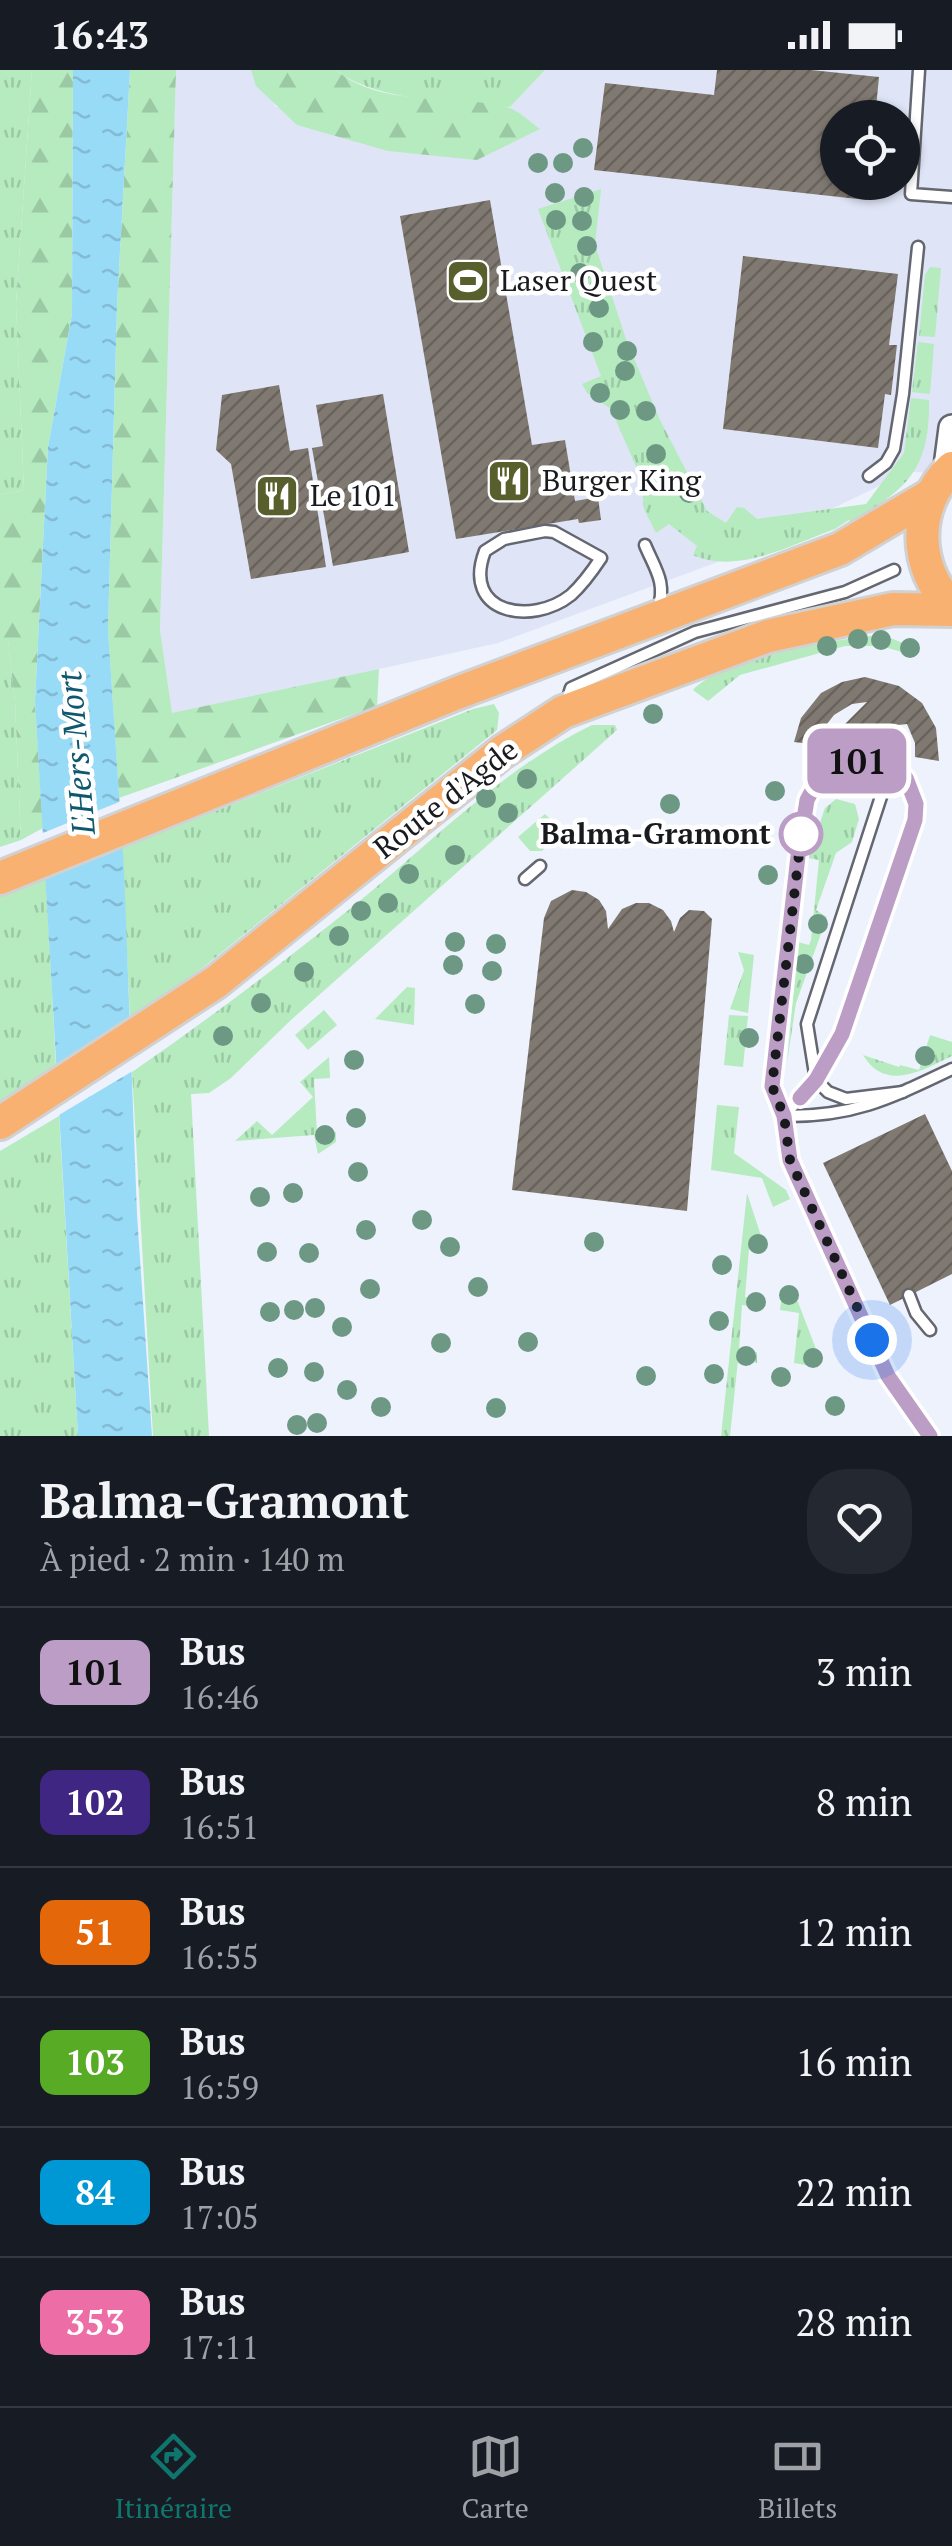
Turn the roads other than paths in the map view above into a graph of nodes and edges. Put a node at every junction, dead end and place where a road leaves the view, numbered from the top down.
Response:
1 (920, 70) edge
2 (952, 197) edge
3 (918, 247) dead end
4 (952, 428) edge
5 (869, 476) dead end
6 (943, 479) edge
7 (645, 545) dead end
8 (601, 558) joint
9 (894, 570) dead end
10 (952, 608) edge
11 (654, 618) junction
12 (563, 712) junction
13 (890, 769) junction
14 (540, 866) dead end
15 (0, 878) edge
16 (525, 879) dead end
17 (952, 1069) edge
18 (816, 1080) junction
19 (902, 1092) junction
20 (784, 1116) junction
21 (1, 1122) edge
22 (908, 1295) dead end
23 (930, 1330) dead end
24 (930, 1436) edge

1 - 2 lane
3 - 5 lane
4 - 6 street
6 - 10 main road
6 - 11 main road
7 - 11 lane
8 - 8 lane
9 - 12 lane
10 - 12 main road, Route d'Agde
11 - 15 main road
12 - 21 main road, Route d'Agde
13 - 18 lane
13 - 18 lane
13 - 20 lane
14 - 16 lane
17 - 19 lane
18 - 19 lane
18 - 20 lane
19 - 20 lane
20 - 24 lane
22 - 23 lane

